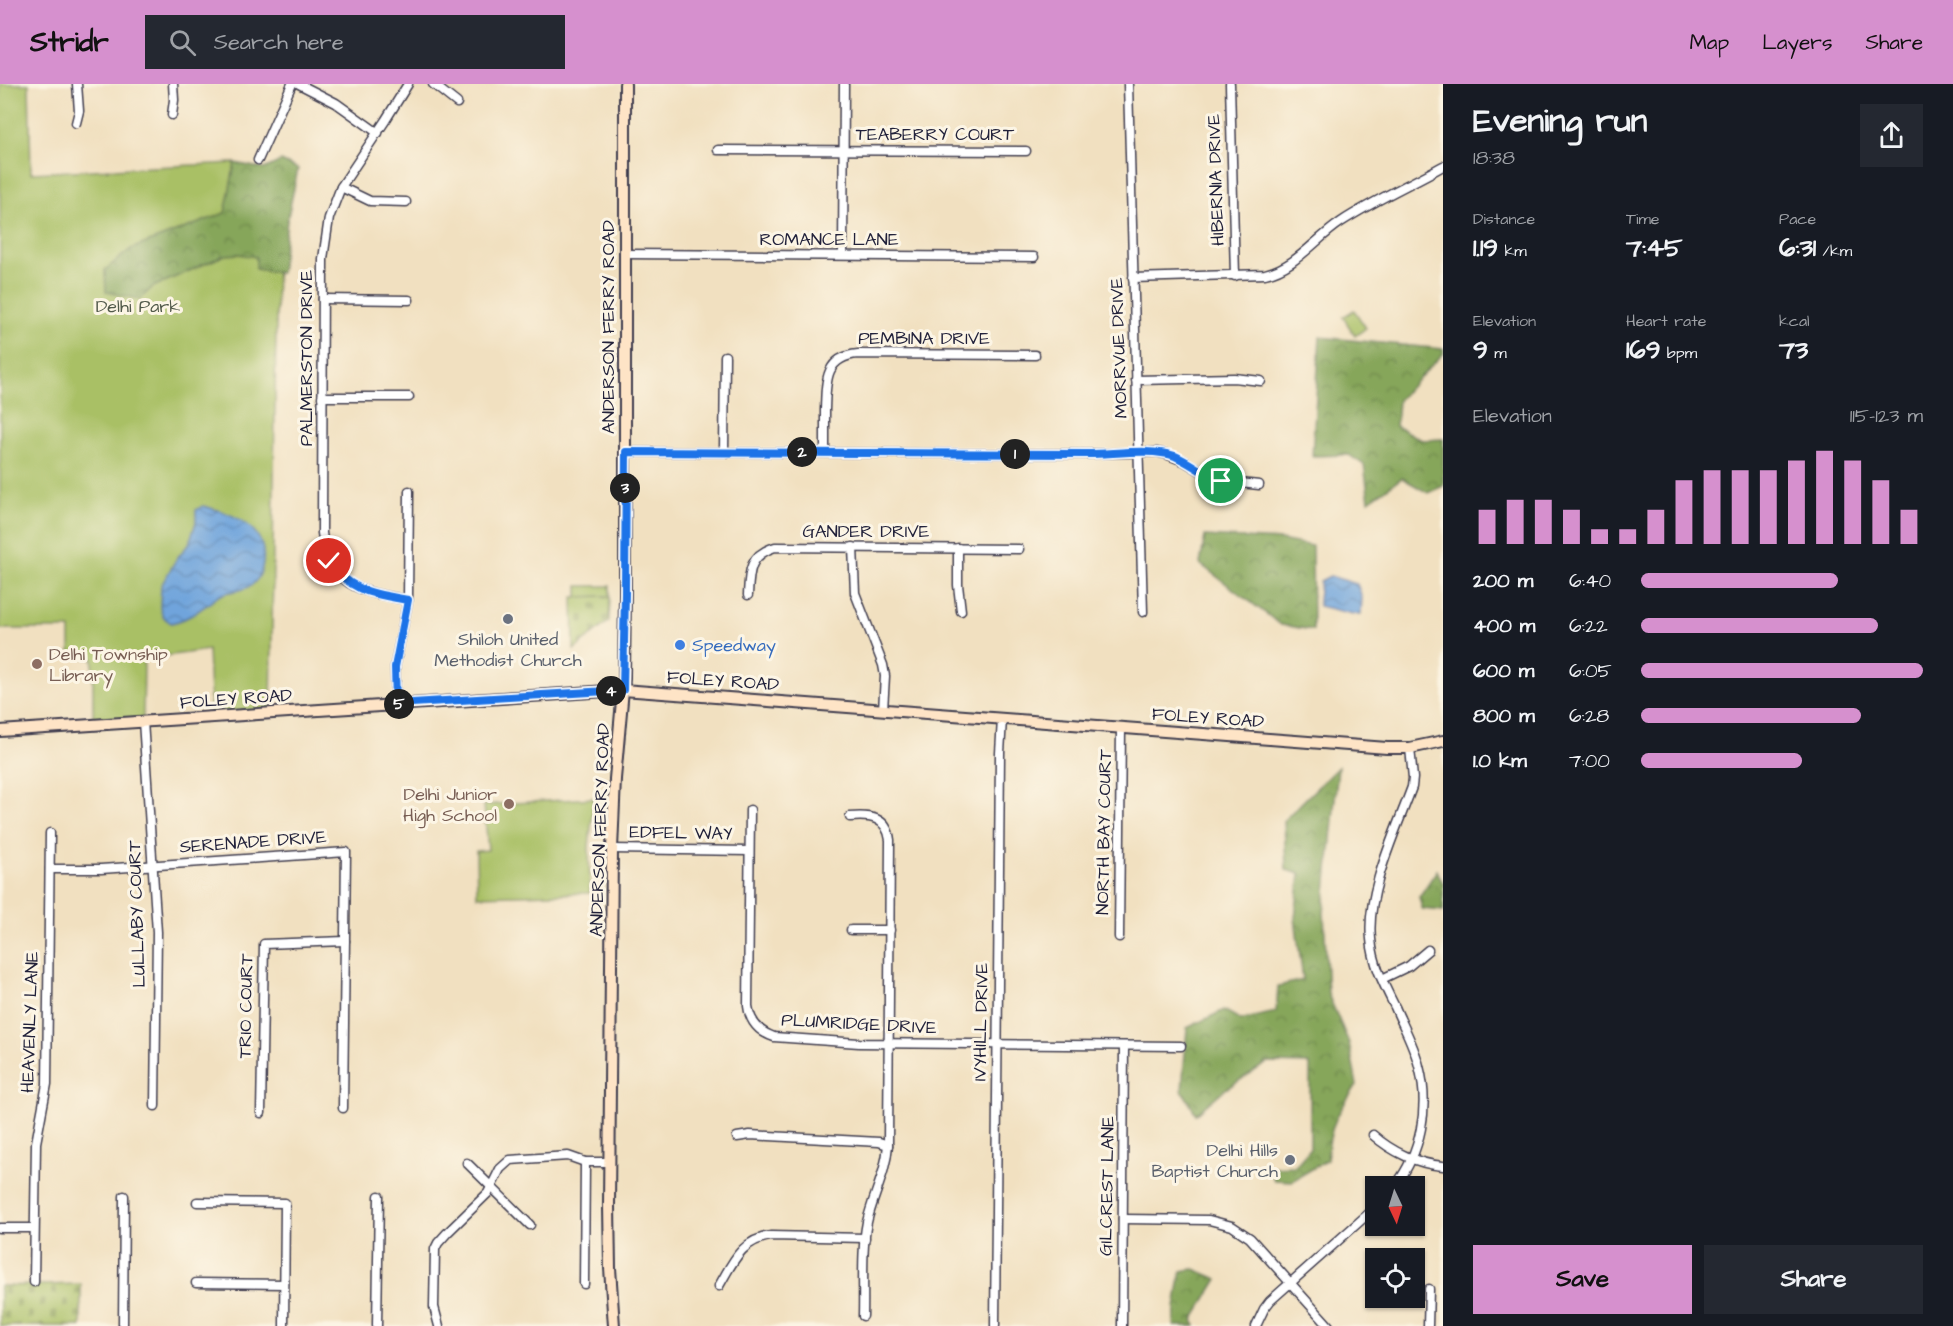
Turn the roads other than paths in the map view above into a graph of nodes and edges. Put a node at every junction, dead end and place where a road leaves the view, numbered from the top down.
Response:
1 (77, 84) edge
2 (173, 84) edge
3 (292, 84) edge
4 (299, 84) edge
5 (408, 84) edge
6 (432, 84) edge
7 (625, 84) edge
8 (844, 84) edge
9 (1128, 84) edge
10 (1230, 84) edge
11 (457, 103) dead end
12 (172, 116) dead end
13 (76, 123) dead end
14 (378, 133) junction
15 (718, 150) dead end
16 (843, 150) junction
17 (1026, 151) dead end
18 (258, 160) dead end
19 (1443, 166) edge
20 (341, 187) junction
21 (406, 202) dead end
22 (624, 254) junction
23 (843, 255) junction
24 (1034, 256) dead end
25 (1235, 276) junction
26 (1133, 278) junction
27 (323, 299) junction
28 (410, 300) dead end
29 (1035, 355) dead end
30 (725, 356) dead end
31 (1136, 380) junction
32 (1261, 381) dead end
33 (322, 397) junction
34 (409, 397) dead end
35 (626, 452) junction
36 (724, 452) junction
37 (825, 452) junction
38 (1138, 453) junction
39 (1259, 485) dead end
40 (409, 491) dead end
41 (853, 548) junction
42 (958, 548) junction
43 (1018, 549) dead end
44 (748, 596) dead end
45 (408, 600) junction
46 (961, 611) dead end
47 (1143, 612) dead end
48 (623, 690) junction
49 (396, 704) junction
50 (883, 710) junction
51 (1002, 719) junction
52 (143, 721) junction
53 (1121, 728) junction
54 (0, 731) edge
55 (1443, 741) edge
56 (1410, 747) junction
57 (750, 810) dead end
58 (850, 817) dead end
59 (50, 833) dead end
60 (612, 849) junction
61 (749, 851) junction
62 (153, 866) junction
63 (50, 869) junction
64 (851, 930) dead end
65 (890, 930) junction
66 (1119, 937) dead end
67 (345, 941) junction
68 (1428, 950) dead end
69 (1382, 979) junction
70 (889, 1044) junction
71 (997, 1044) junction
72 (1124, 1046) junction
73 (1181, 1046) dead end
74 (155, 1106) dead end
75 (343, 1108) dead end
76 (261, 1113) dead end
77 (1373, 1135) dead end
78 (737, 1137) dead end
79 (888, 1145) junction
80 (1412, 1158) junction
81 (585, 1162) junction
82 (609, 1162) junction
83 (467, 1163) dead end
84 (1443, 1166) edge
85 (1401, 1176) edge
86 (491, 1187) junction
87 (124, 1196) dead end
88 (379, 1196) dead end
89 (197, 1202) dead end
90 (1365, 1217) edge
91 (1123, 1219) junction
92 (530, 1226) dead end
93 (0, 1228) edge
94 (34, 1228) junction
95 (865, 1238) junction
96 (34, 1282) dead end
97 (1290, 1282) junction
98 (196, 1283) dead end
99 (284, 1284) junction
100 (584, 1284) dead end
101 (719, 1286) dead end
102 (1429, 1289) dead end
103 (863, 1316) dead end
104 (123, 1326) edge
105 (284, 1326) edge
106 (377, 1326) edge
107 (439, 1326) edge
108 (614, 1326) edge
109 (995, 1326) edge
110 (1122, 1326) edge
111 (1256, 1326) edge
112 (1329, 1326) edge
113 (1428, 1326) edge

1 - 13 street
2 - 12 street
3 - 18 street
4 - 14 street
5 - 14 street, PALMERSTON DRIVE
6 - 11 street
7 - 22 street, ANDERSON FERRY ROAD
8 - 16 street
9 - 26 street, MORRVUE DRIVE
10 - 25 street, HIBERNIA DRIVE
14 - 20 street, PALMERSTON DRIVE
15 - 16 street, TEABERRY COURT
16 - 17 street, TEABERRY COURT
16 - 23 street
19 - 25 street
20 - 21 street
20 - 27 street, PALMERSTON DRIVE
22 - 23 street, ROMANCE LANE
22 - 35 street, ANDERSON FERRY ROAD
23 - 24 street, ROMANCE LANE
25 - 26 street
26 - 31 street, MORRVUE DRIVE
27 - 28 street
27 - 33 street, PALMERSTON DRIVE
29 - 37 street, PEMBINA DRIVE
30 - 36 street
31 - 32 street
31 - 38 street, MORRVUE DRIVE
33 - 34 street
33 - 45 street, PALMERSTON DRIVE
35 - 36 street
35 - 48 street, ANDERSON FERRY ROAD
36 - 37 street
37 - 38 street
38 - 39 street
38 - 47 street, MORRVUE DRIVE
40 - 45 street
41 - 42 street, GANDER DRIVE
41 - 44 street, GANDER DRIVE
41 - 50 street
42 - 43 street, GANDER DRIVE
42 - 46 street
45 - 49 street
48 - 49 street, FOLEY ROAD
48 - 50 street, FOLEY ROAD
48 - 60 street, ANDERSON FERRY ROAD
49 - 52 street, FOLEY ROAD
50 - 51 street, FOLEY ROAD
51 - 53 street, FOLEY ROAD
51 - 71 street, IVYHILL DRIVE
52 - 54 street, FOLEY ROAD
52 - 62 street, LULLABY COURT
53 - 56 street, FOLEY ROAD
53 - 66 street, NORTH BAY COURT
55 - 56 street, FOLEY ROAD
56 - 69 street
57 - 61 street, PLUMRIDGE DRIVE
58 - 65 street
59 - 63 street, HEAVENLY LANE
60 - 61 street, EDFEL WAY
60 - 82 street, ANDERSON FERRY ROAD
61 - 70 street, PLUMRIDGE DRIVE
62 - 63 street, SERENADE DRIVE
62 - 67 street, SERENADE DRIVE
62 - 74 street, LULLABY COURT
63 - 94 street, HEAVENLY LANE
64 - 65 street
65 - 70 street
67 - 75 street, SERENADE DRIVE
67 - 76 street, TRIO COURT
68 - 69 street
69 - 80 street
70 - 71 street, PLUMRIDGE DRIVE
70 - 79 street
71 - 72 street, PLUMRIDGE DRIVE
71 - 109 street, IVYHILL DRIVE
72 - 73 street, PLUMRIDGE DRIVE
72 - 91 street, GILCREST LANE
77 - 80 street
78 - 79 street
79 - 95 street
80 - 84 street
80 - 85 street
81 - 82 street
81 - 86 street
81 - 100 street
82 - 108 street, ANDERSON FERRY ROAD
83 - 86 street
86 - 92 street
86 - 107 street
87 - 104 street
88 - 106 street
89 - 99 street
90 - 97 street
91 - 97 street
91 - 110 street, GILCREST LANE
93 - 94 street
94 - 96 street, HEAVENLY LANE
95 - 101 street
95 - 103 street
97 - 111 street
97 - 112 street
98 - 99 street
99 - 105 street
102 - 113 street

